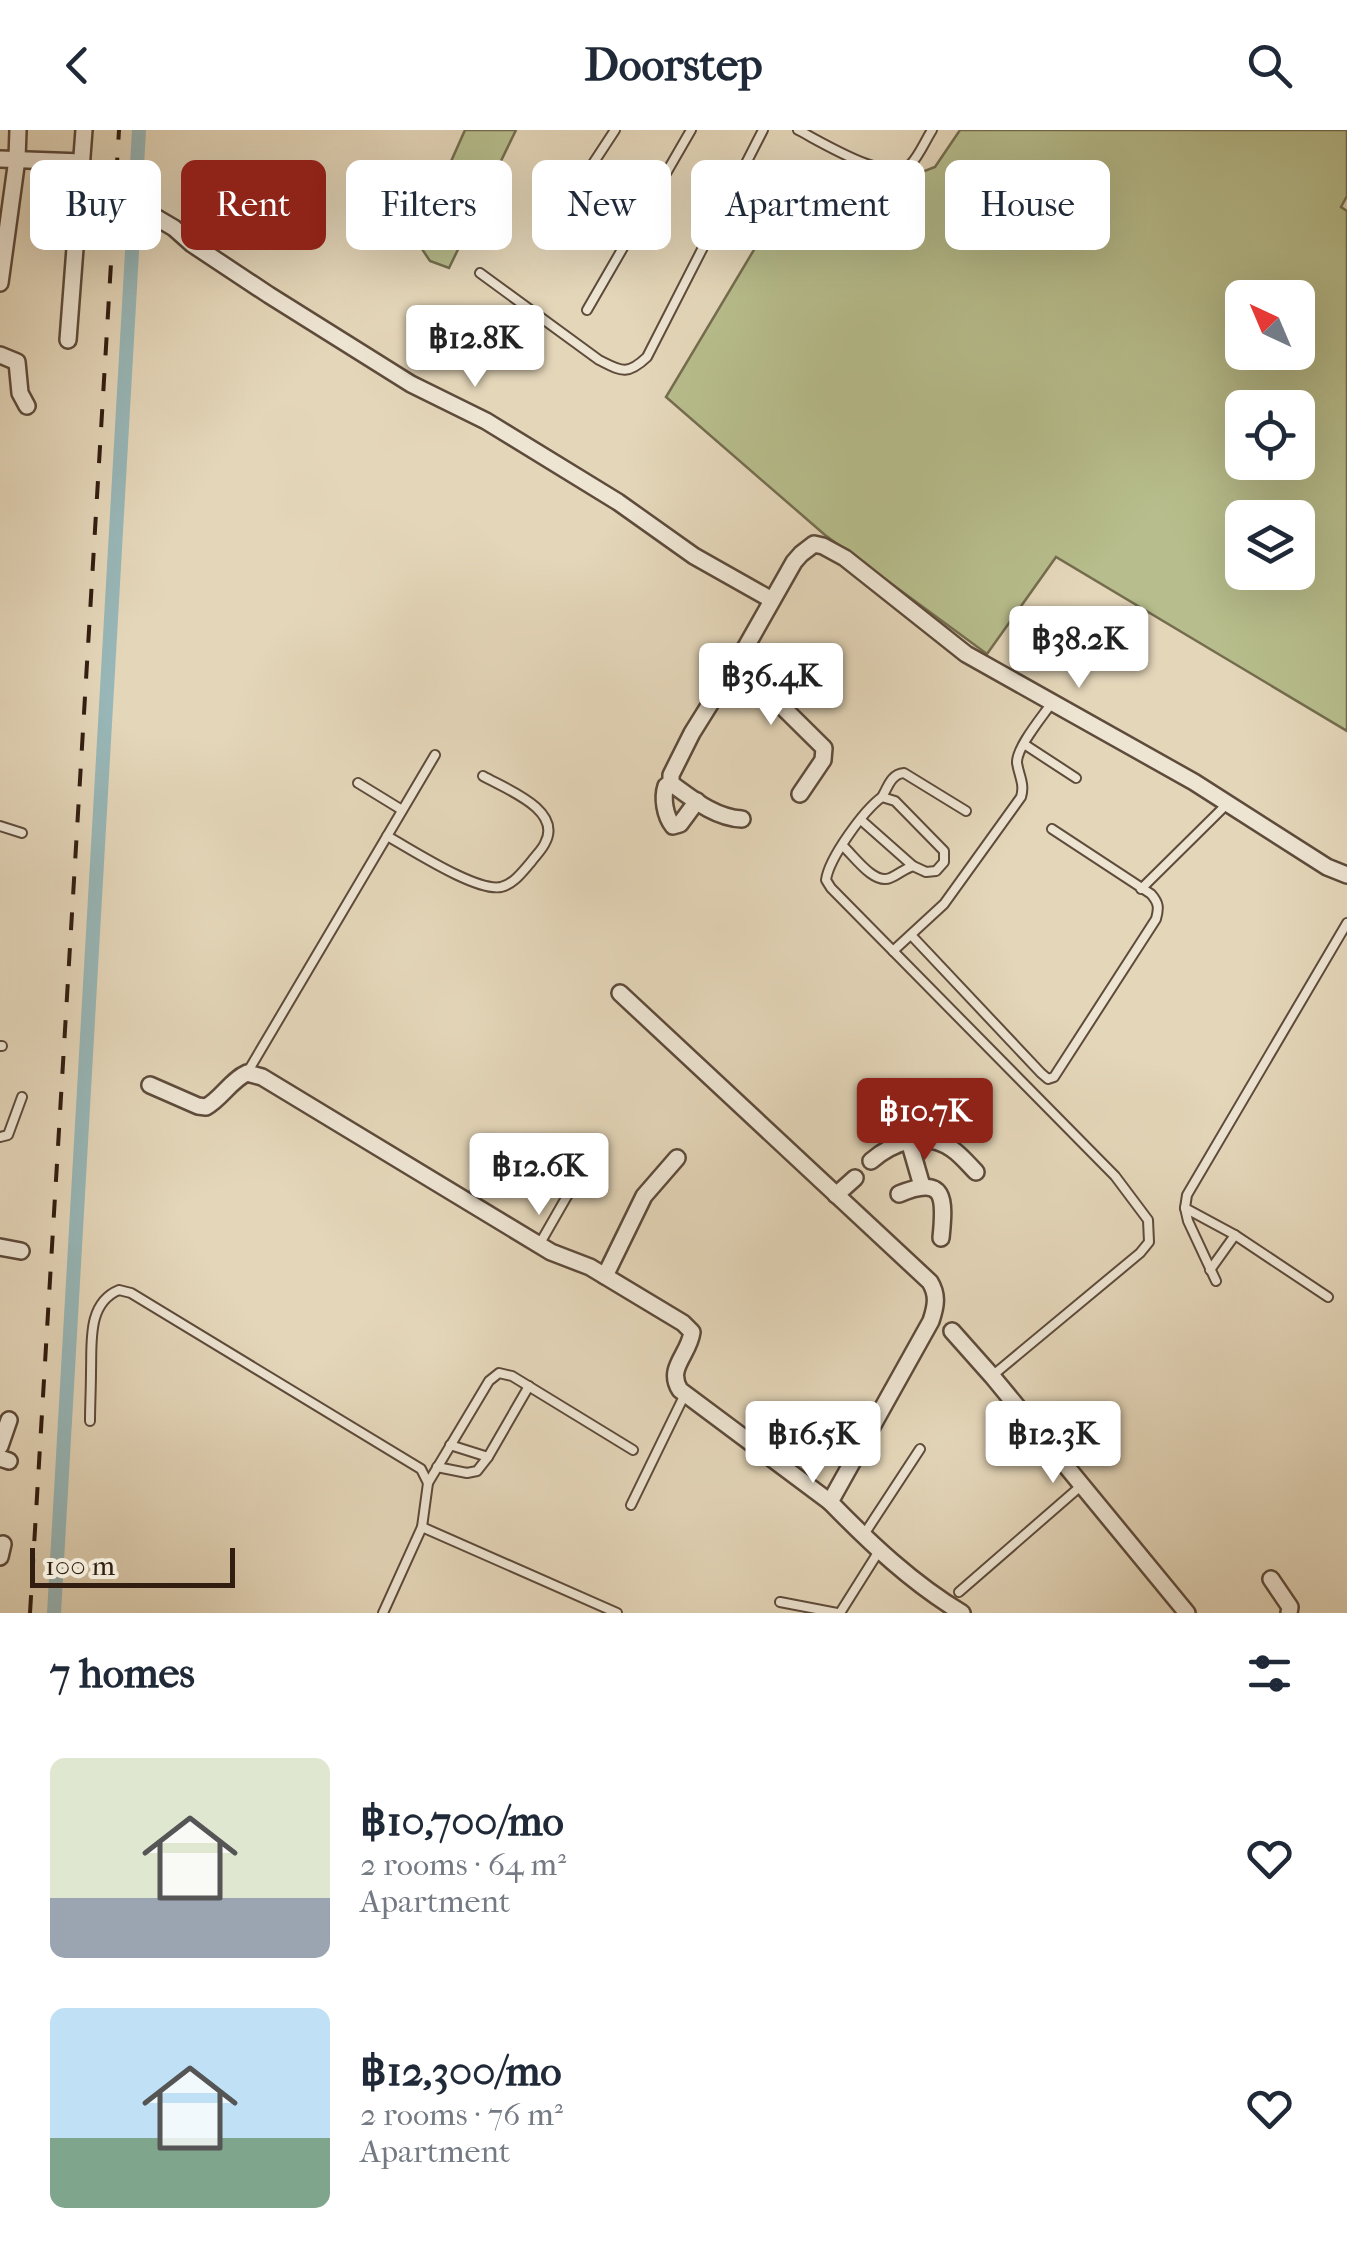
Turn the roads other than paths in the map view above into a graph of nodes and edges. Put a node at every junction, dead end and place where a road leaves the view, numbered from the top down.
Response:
1 (18, 130) edge
2 (84, 130) edge
3 (614, 130) edge
4 (691, 130) edge
5 (763, 130) edge
6 (932, 130) edge
7 (804, 131) edge
8 (8, 159) edge
9 (82, 160) edge
10 (595, 160) edge
11 (161, 221) edge
12 (75, 250) edge
13 (480, 272) dead end
14 (0, 283) edge
15 (586, 310) dead end
16 (68, 340) dead end
17 (0, 355) edge
18 (27, 406) dead end
19 (772, 600) junction
20 (737, 662) junction
21 (1052, 702) junction
22 (1024, 744) junction
23 (435, 754) dead end
24 (484, 776) dead end
25 (1076, 778) dead end
26 (358, 783) dead end
27 (671, 783) junction
28 (800, 794) dead end
29 (882, 798) junction
30 (697, 802) junction
31 (1228, 803) junction
32 (402, 810) junction
33 (966, 810) dead end
34 (742, 819) dead end
35 (862, 820) junction
36 (0, 826) edge
37 (1052, 829) dead end
38 (22, 833) dead end
39 (387, 836) junction
40 (843, 846) junction
41 (913, 866) junction
42 (1347, 875) edge
43 (1141, 888) junction
44 (1347, 924) edge
45 (911, 936) junction
46 (893, 951) junction
47 (620, 993) dead end
48 (247, 1072) junction
49 (150, 1085) dead end
50 (22, 1097) dead end
51 (0, 1137) edge
52 (909, 1140) junction
53 (594, 1149) dead end
54 (676, 1158) dead end
55 (872, 1161) dead end
56 (976, 1172) dead end
57 (854, 1178) dead end
58 (922, 1186) junction
59 (899, 1194) dead end
60 (836, 1195) junction
61 (1185, 1208) junction
62 (1235, 1235) junction
63 (940, 1238) dead end
64 (539, 1244) junction
65 (0, 1247) edge
66 (21, 1251) dead end
67 (1210, 1270) junction
68 (605, 1276) junction
69 (1216, 1282) dead end
70 (1328, 1297) dead end
71 (952, 1331) dead end
72 (992, 1376) junction
73 (528, 1386) junction
74 (685, 1394) junction
75 (9, 1420) dead end
76 (90, 1421) dead end
77 (830, 1424) dead end
78 (450, 1445) junction
79 (862, 1448) junction
80 (634, 1450) dead end
81 (920, 1450) dead end
82 (3, 1455) edge
83 (488, 1457) junction
84 (437, 1467) junction
85 (428, 1483) junction
86 (1082, 1485) junction
87 (830, 1502) junction
88 (631, 1505) dead end
89 (422, 1527) junction
90 (863, 1536) junction
91 (879, 1551) junction
92 (1272, 1579) dead end
93 (959, 1592) dead end
94 (780, 1602) dead end
95 (614, 1612) edge
96 (383, 1613) edge
97 (839, 1613) edge
98 (962, 1613) edge
99 (1187, 1613) edge
100 (1289, 1613) edge

1 - 8 street
2 - 9 street
3 - 10 lane
4 - 15 lane
5 - 13 lane
6 - 7 lane
8 - 14 street
11 - 19 street
12 - 16 street
17 - 18 street
19 - 20 street
19 - 21 street
20 - 27 street
20 - 28 street
21 - 22 lane
21 - 31 street
22 - 25 lane
22 - 45 lane
23 - 32 lane
24 - 39 lane
26 - 32 lane
27 - 30 street
27 - 30 street
29 - 33 lane
29 - 35 lane
29 - 41 lane
30 - 34 street
31 - 42 street
31 - 43 lane
32 - 39 lane
35 - 40 lane
35 - 41 lane
36 - 38 lane
37 - 43 lane
39 - 48 lane
40 - 41 lane
40 - 46 lane
43 - 45 lane
44 - 61 lane
45 - 46 lane
46 - 72 lane
47 - 60 street
48 - 49 street
48 - 64 street
50 - 51 lane
52 - 55 street
52 - 56 street
52 - 58 street
53 - 64 lane
54 - 68 street
57 - 60 street
58 - 59 street
58 - 63 street
60 - 79 street
61 - 62 lane
61 - 67 lane
62 - 67 lane
62 - 70 lane
64 - 68 street
65 - 66 street
67 - 69 lane
68 - 74 street
71 - 72 street
72 - 86 street
73 - 78 lane
73 - 80 lane
73 - 83 lane
74 - 87 street
74 - 88 lane
75 - 82 street
76 - 85 lane
77 - 79 lane
78 - 83 lane
78 - 84 lane
79 - 87 street
81 - 90 lane
83 - 84 lane
84 - 85 lane
85 - 89 lane
86 - 93 lane
86 - 99 street
87 - 90 street
89 - 95 lane
89 - 96 lane
90 - 91 street
91 - 97 lane
91 - 98 street
92 - 100 street
94 - 97 lane

